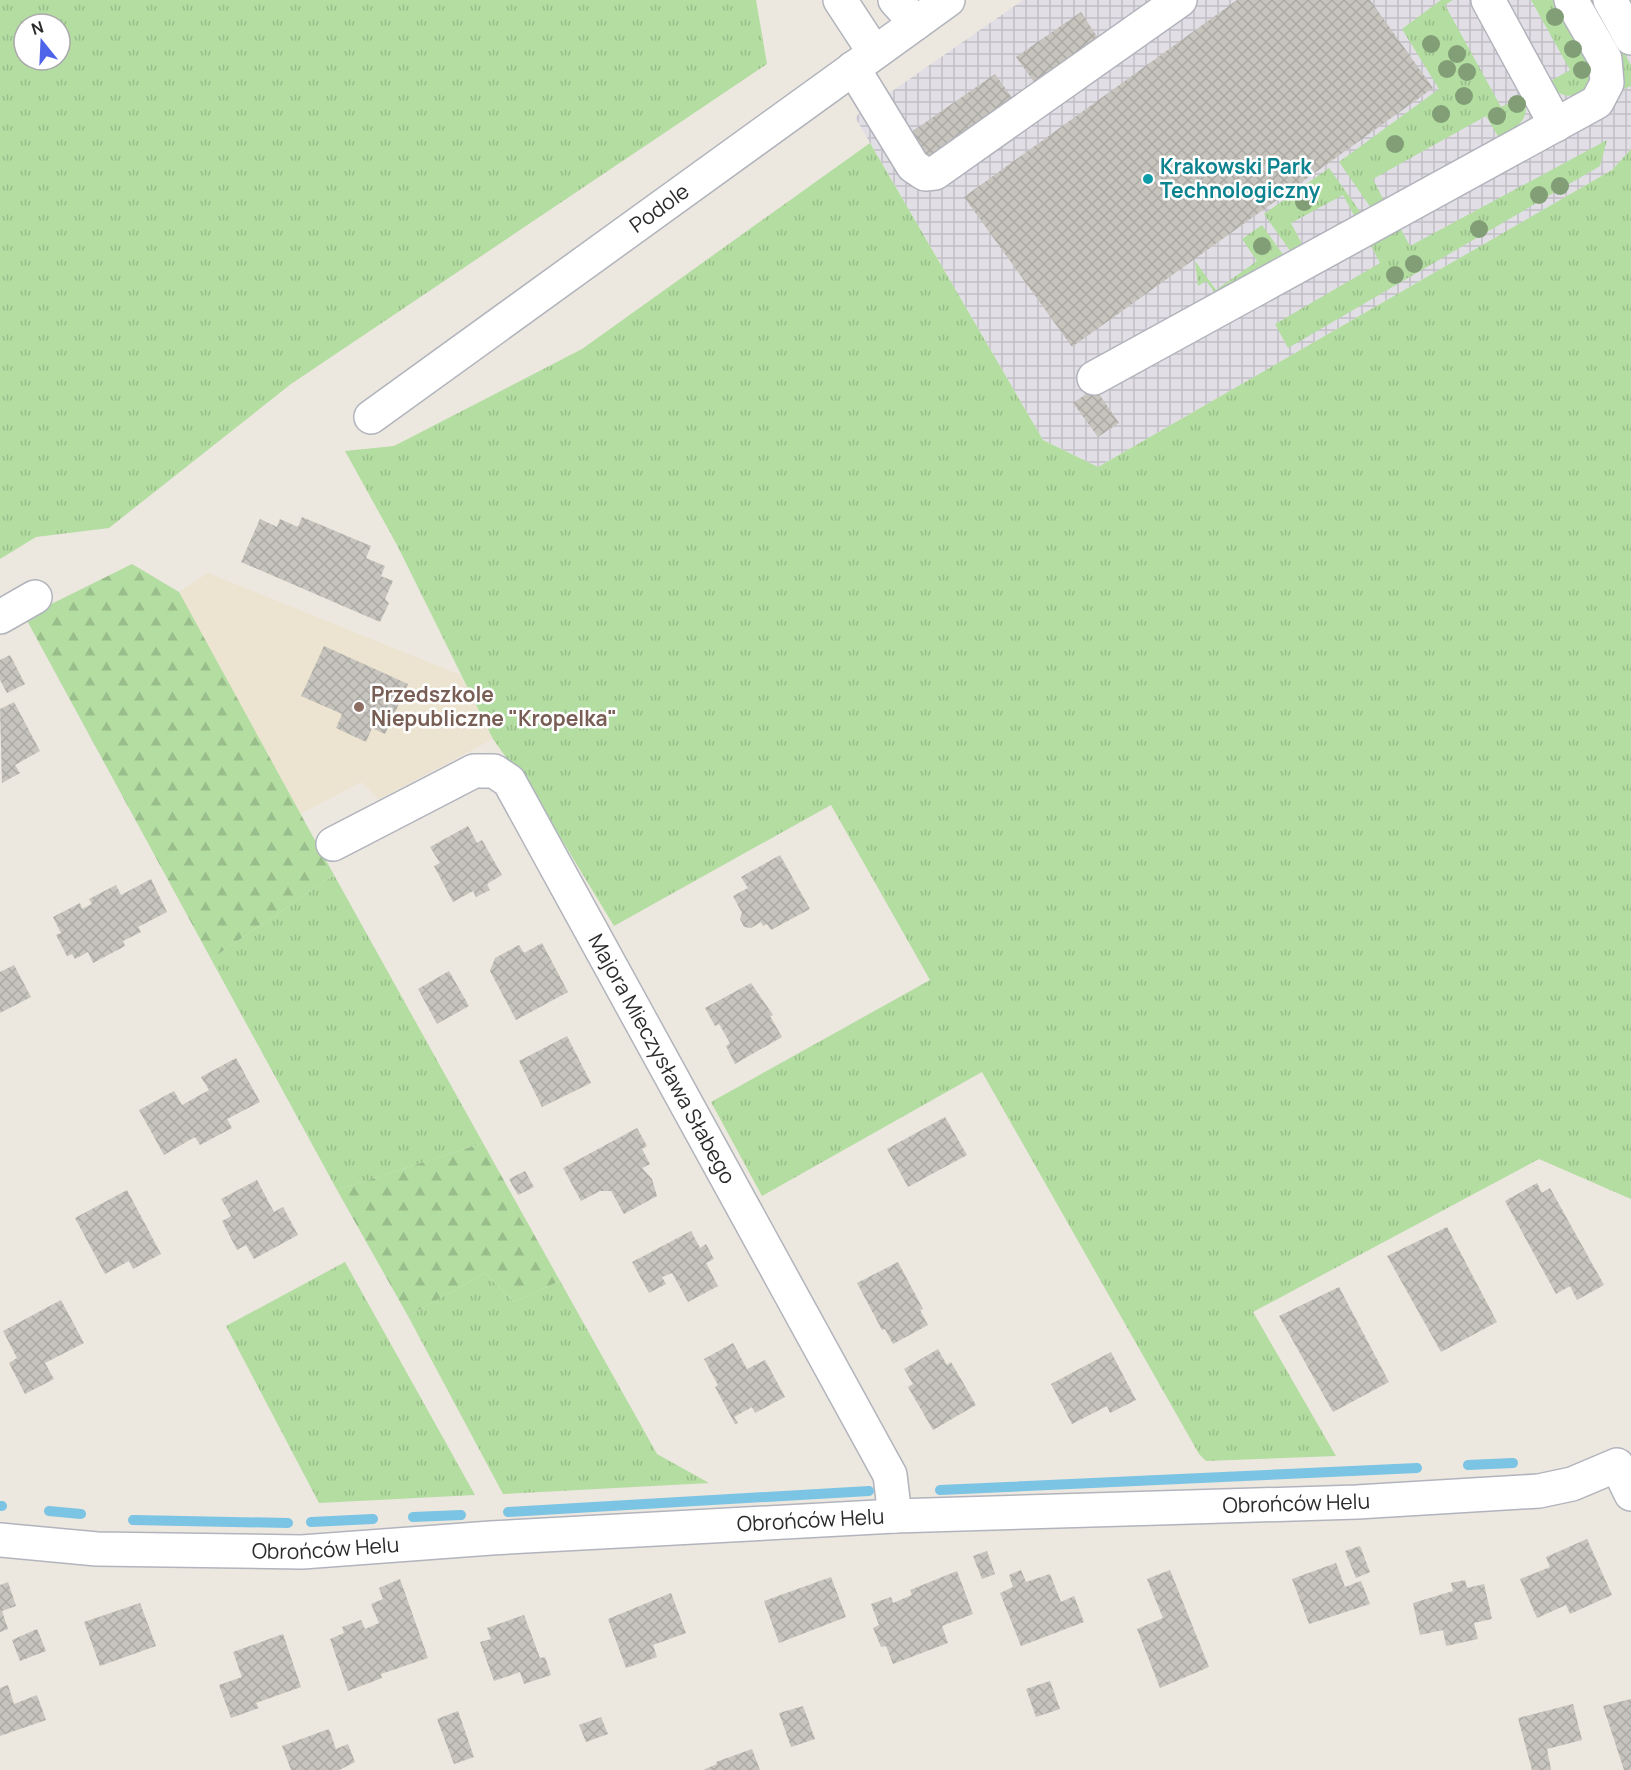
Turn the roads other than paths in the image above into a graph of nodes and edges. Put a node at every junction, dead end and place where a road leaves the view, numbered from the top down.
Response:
1 (840, 0) edge
2 (948, 0) edge
3 (1180, 0) edge
4 (1488, 0) edge
5 (1571, 0) edge
6 (1610, 0) edge
7 (905, 12) edge
8 (1631, 38) edge
9 (863, 60) junction
10 (1556, 125) junction
11 (1094, 378) dead end
12 (371, 417) dead end
13 (35, 597) dead end
14 (0, 617) edge
15 (333, 844) dead end
16 (1624, 1461) edge
17 (1631, 1494) edge
18 (895, 1516) junction
19 (0, 1540) edge

1 - 9 street
2 - 7 street, Podole
3 - 9 street
4 - 10 street
5 - 10 street
6 - 8 street
7 - 9 street, Podole
9 - 12 street, Podole
10 - 11 street
13 - 14 street
15 - 18 street, Majora Mieczysława Słabego
16 - 17 street, Obrońców Helu
16 - 18 street, Obrońców Helu
18 - 19 street, Obrońców Helu

